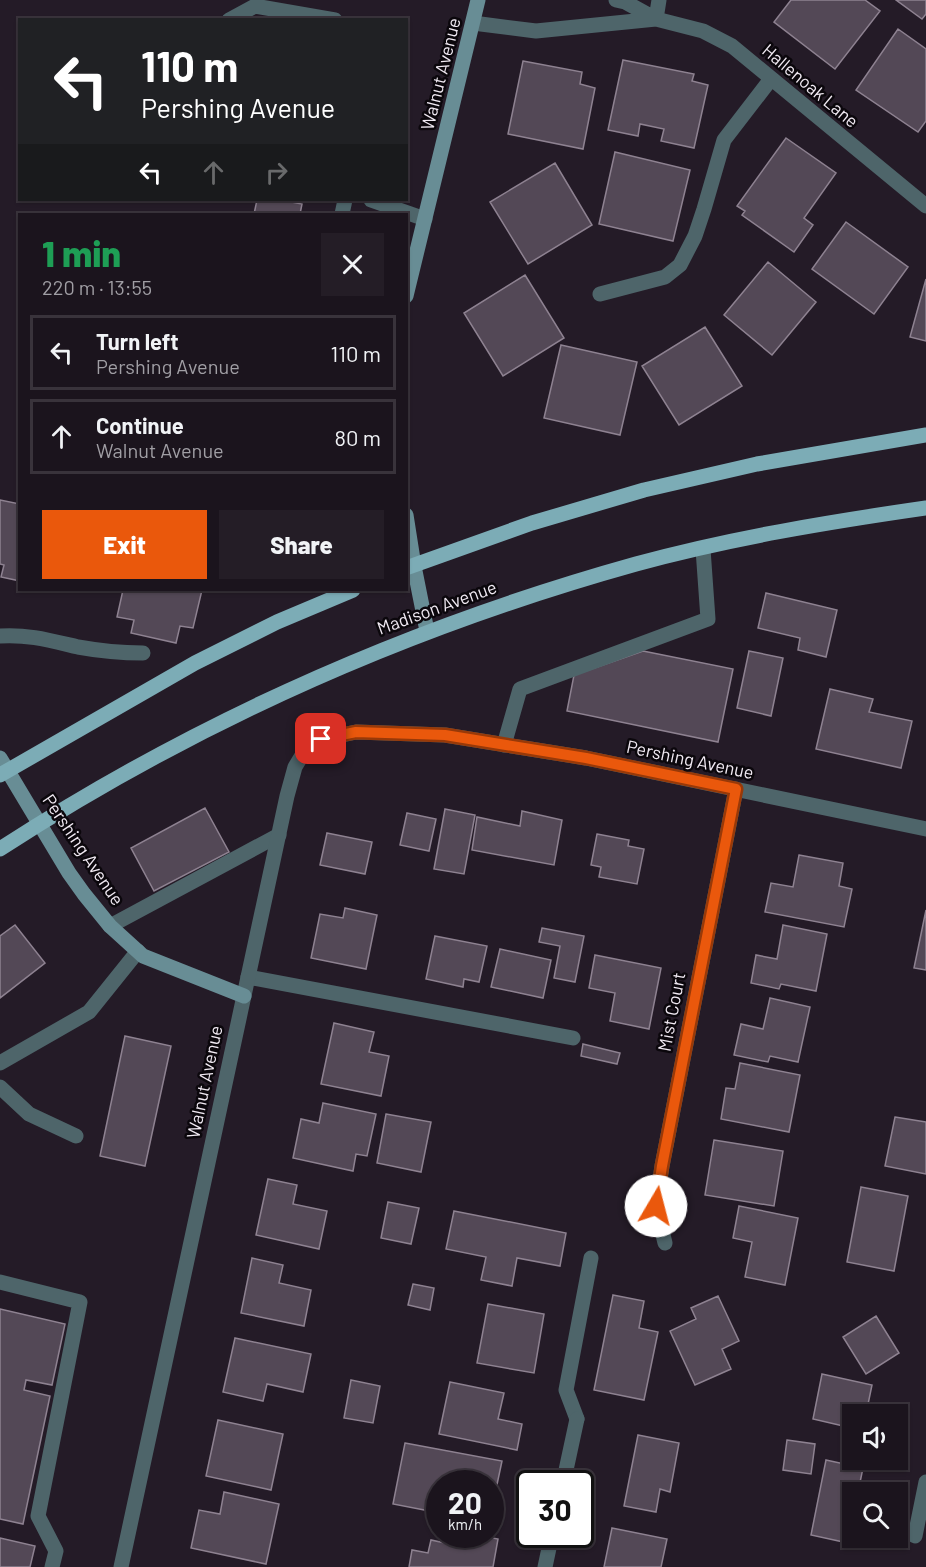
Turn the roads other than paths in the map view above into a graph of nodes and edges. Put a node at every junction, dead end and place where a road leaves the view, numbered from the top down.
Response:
1 (478, 0) edge
2 (616, 0) edge
3 (659, 0) edge
4 (233, 18) edge
5 (324, 18) edge
6 (656, 19) junction
7 (473, 23) junction
8 (771, 80) junction
9 (374, 201) edge
10 (926, 206) edge
11 (408, 213) edge
12 (408, 213) edge
13 (425, 219) junction
14 (408, 288) edge
15 (600, 294) dead end
16 (926, 435) edge
17 (926, 508) edge
18 (408, 541) edge
19 (703, 549) junction
20 (410, 567) edge
21 (351, 591) edge
22 (427, 631) junction
23 (0, 636) edge
24 (143, 653) dead end
25 (445, 735) joint
26 (504, 745) junction
27 (3, 767) edge
28 (736, 789) junction
29 (40, 824) junction
30 (926, 829) edge
31 (279, 835) junction
32 (0, 849) edge
33 (110, 926) junction
34 (138, 951) junction
35 (248, 977) junction
36 (244, 996) junction
37 (573, 1038) dead end
38 (0, 1064) edge
39 (0, 1087) edge
40 (76, 1136) dead end
41 (664, 1242) dead end
42 (591, 1258) dead end
43 (0, 1282) edge
44 (566, 1470) edge
45 (926, 1482) edge
46 (915, 1536) dead end
47 (549, 1548) edge
48 (52, 1567) edge
49 (121, 1567) edge
50 (545, 1567) edge

1 - 7 street, Walnut Avenue
2 - 6 street, Hallenoak Lane
3 - 6 street
4 - 5 street
6 - 7 street, Hallenoak Lane
6 - 8 street, Hallenoak Lane
7 - 13 street, Walnut Avenue
8 - 10 street, Hallenoak Lane
8 - 15 street
9 - 12 street
11 - 13 street
13 - 14 street, Walnut Avenue
16 - 20 main road
17 - 19 main road, Madison Avenue
18 - 20 street
19 - 22 main road, Madison Avenue
19 - 26 street
20 - 22 street
21 - 27 main road
22 - 29 main road, Madison Avenue
23 - 24 street
25 - 26 street, Pershing Avenue
25 - 31 street, Walnut Avenue
26 - 28 street, Pershing Avenue
27 - 29 street, Pershing Avenue
28 - 30 street, Pershing Avenue
28 - 41 street, Mist Court
29 - 32 main road, Madison Avenue
29 - 33 street, Pershing Avenue
31 - 33 street
31 - 35 street, Walnut Avenue
33 - 34 street, Pershing Avenue
34 - 36 street, Pershing Avenue
34 - 38 street
35 - 36 street, Walnut Avenue
35 - 37 street
36 - 49 street, Walnut Avenue
39 - 40 street
42 - 44 street
43 - 48 street
45 - 46 street
47 - 50 street

